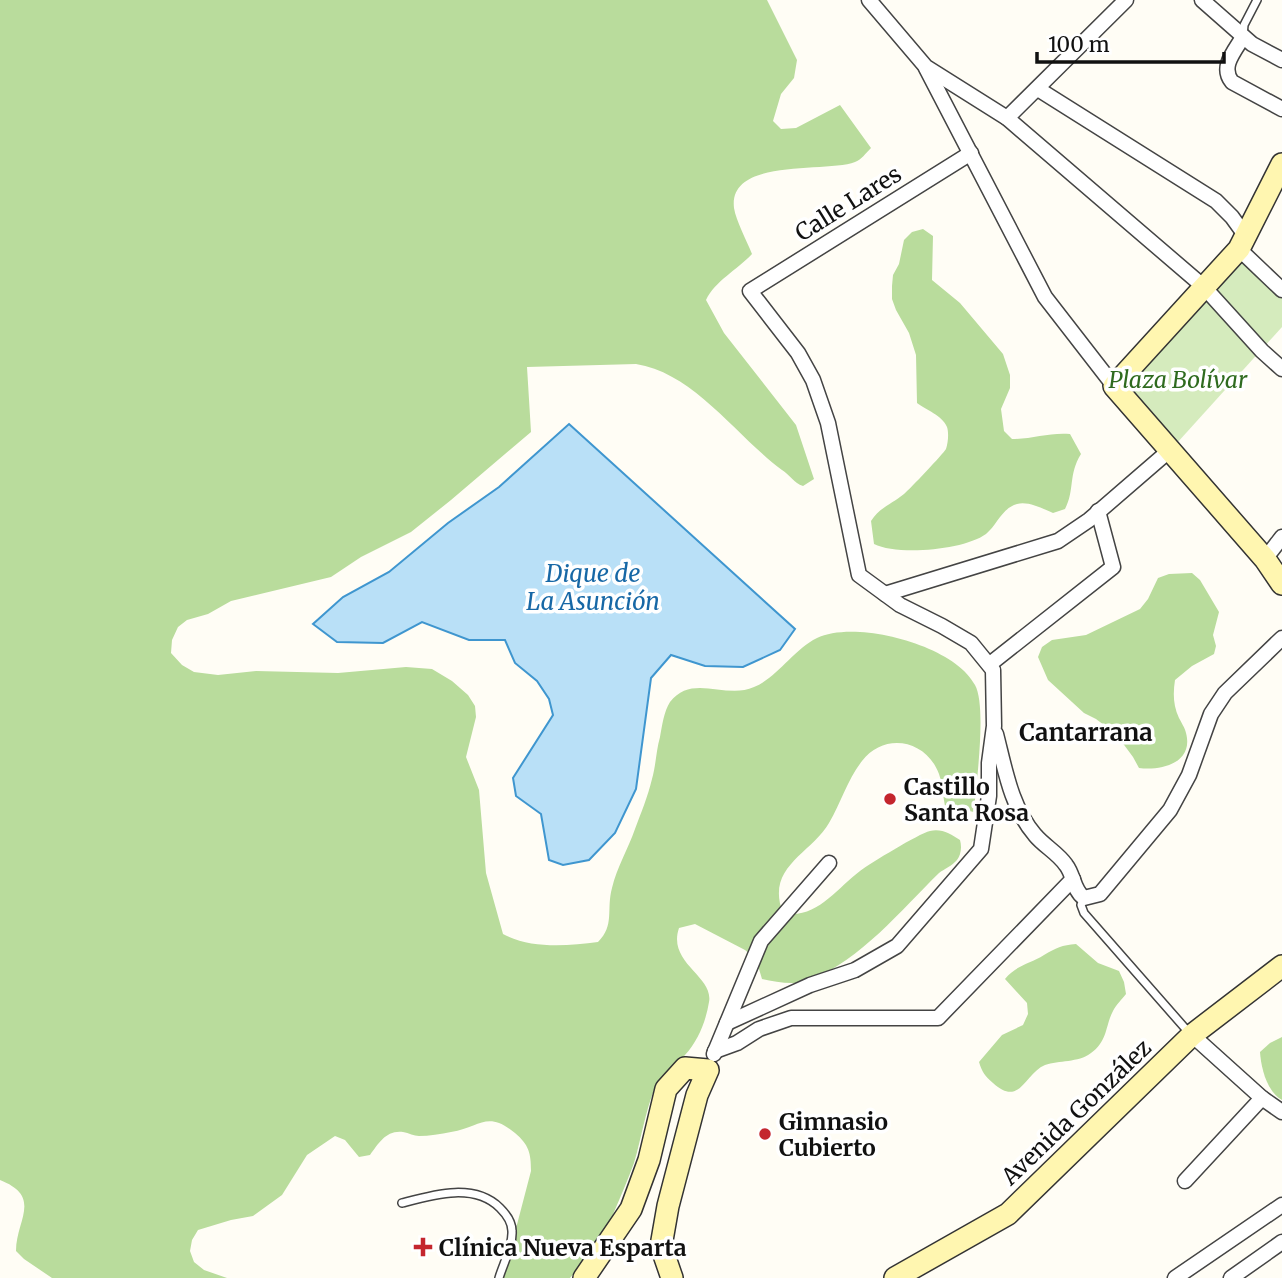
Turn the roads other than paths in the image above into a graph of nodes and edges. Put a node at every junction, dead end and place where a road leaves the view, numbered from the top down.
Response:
1 (869, 0) edge
2 (1126, 0) edge
3 (1202, 0) edge
4 (1257, 0) edge
5 (1243, 37) junction
6 (1282, 60) edge
7 (926, 66) junction
8 (1038, 89) junction
9 (1282, 109) edge
10 (1007, 118) junction
11 (971, 153) junction
12 (1282, 164) edge
13 (1242, 242) junction
14 (1205, 287) junction
15 (1282, 290) edge
16 (1282, 369) edge
17 (1114, 386) junction
18 (1170, 450) junction
19 (1098, 511) junction
20 (1282, 537) edge
21 (1265, 559) junction
22 (1282, 584) edge
23 (885, 594) junction
24 (1282, 638) edge
25 (990, 664) junction
26 (994, 726) junction
27 (829, 863) dead end
28 (1073, 880) junction
29 (1084, 898) junction
30 (1282, 966) edge
31 (727, 1023) junction
32 (1192, 1035) junction
33 (712, 1060) junction
34 (1262, 1098) junction
35 (1282, 1112) edge
36 (1185, 1181) dead end
37 (401, 1203) dead end
38 (1282, 1205) edge
39 (1282, 1242) edge
40 (499, 1278) edge
41 (584, 1278) edge
42 (672, 1278) edge
43 (895, 1278) edge
44 (1175, 1278) edge
45 (1231, 1278) edge

1 - 7 street
2 - 8 street
3 - 5 street
4 - 5 lane
5 - 6 street
5 - 9 street
7 - 10 street
7 - 11 street
8 - 10 street
8 - 13 street
10 - 14 street
11 - 17 street
11 - 23 street, Calle Lares
12 - 13 street
13 - 14 street
13 - 15 street
14 - 16 street
14 - 17 street
17 - 18 street
18 - 19 street
18 - 21 street
19 - 23 street
19 - 25 street
20 - 21 street
21 - 22 street
23 - 25 street
24 - 29 street
25 - 26 street
26 - 28 street
26 - 31 street
27 - 31 street
28 - 29 street
28 - 33 street
29 - 32 lane
30 - 32 street, Avenida González
31 - 33 street
32 - 34 street
32 - 43 street, Avenida González
33 - 41 street
33 - 42 street
34 - 35 street
34 - 36 street
37 - 40 lane
38 - 44 street
39 - 45 street

